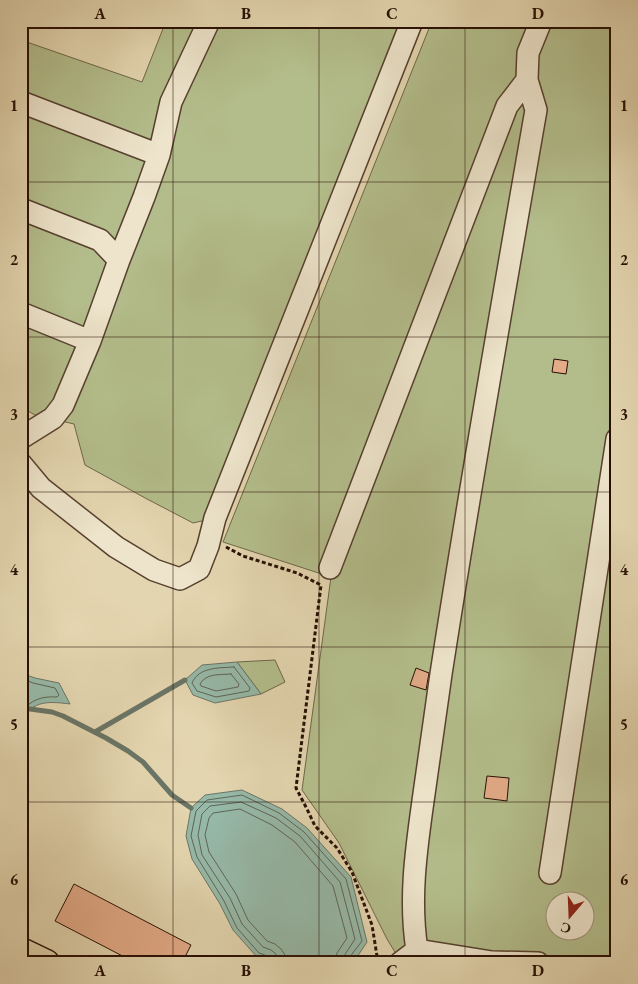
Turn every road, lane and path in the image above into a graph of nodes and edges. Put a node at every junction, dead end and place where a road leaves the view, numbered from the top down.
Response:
1 (209, 21) edge
2 (412, 21) edge
3 (541, 21) edge
4 (527, 80) junction
5 (21, 102) edge
6 (159, 155) junction
7 (21, 208) edge
8 (119, 260) junction
9 (21, 313) edge
10 (90, 341) junction
11 (21, 438) edge
12 (617, 439) edge
13 (21, 464) edge
14 (222, 545) dead end
15 (330, 568) dead end
16 (550, 873) dead end
17 (21, 950) edge
18 (417, 950) junction
19 (46, 963) edge
20 (376, 963) edge
21 (400, 963) edge
22 (538, 963) edge

1 - 6 lane
2 - 13 lane
3 - 4 lane
4 - 15 lane
4 - 18 lane
5 - 6 lane
6 - 8 lane
7 - 8 lane
8 - 10 lane
9 - 10 lane
10 - 11 lane
12 - 16 lane
14 - 20 path
17 - 19 main road
18 - 21 lane
18 - 22 lane

